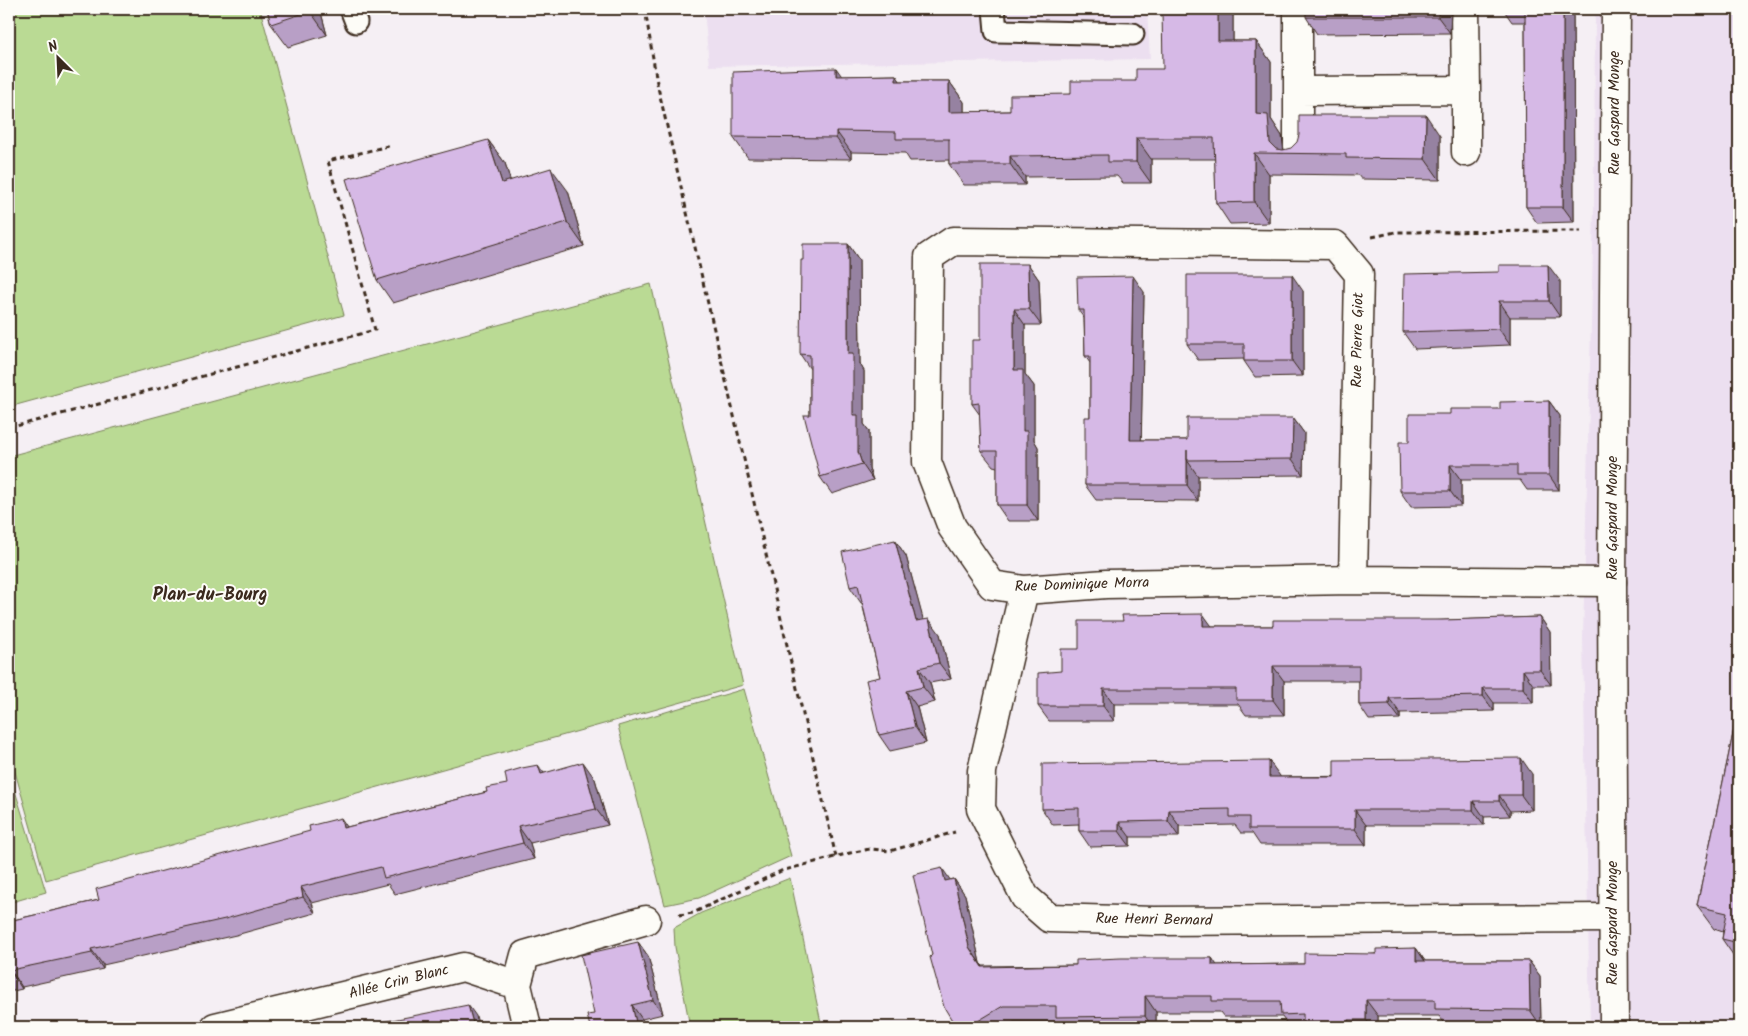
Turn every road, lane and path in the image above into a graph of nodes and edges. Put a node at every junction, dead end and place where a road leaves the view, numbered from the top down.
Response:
1 (645, 9) edge
2 (994, 9) edge
3 (1298, 9) edge
4 (1465, 9) edge
5 (1616, 9) edge
6 (1133, 34) dead end
7 (1466, 90) junction
8 (1298, 92) junction
9 (392, 145) dead end
10 (1466, 152) dead end
11 (1298, 156) edge
12 (1614, 231) junction
13 (1335, 245) junction
14 (9, 428) edge
15 (1353, 580) junction
16 (1612, 582) junction
17 (1024, 590) junction
18 (988, 823) junction
19 (836, 857) junction
20 (1613, 918) junction
21 (646, 920) joint
22 (517, 985) junction
23 (255, 1023) edge
24 (215, 1027) edge
25 (527, 1027) edge
26 (1614, 1027) edge

1 - 19 path
2 - 6 lane
3 - 8 street
4 - 7 street
5 - 12 street, Rue Gaspard Monge
7 - 8 street
7 - 10 street
8 - 11 street
9 - 14 path
12 - 13 path
12 - 16 street, Rue Gaspard Monge
13 - 15 street, Rue Pierre Giot
13 - 17 street, Rue Dominique Morra
15 - 16 street
15 - 17 street, Rue Dominique Morra
16 - 20 street, Rue Gaspard Monge
17 - 18 street, Rue Henri Bernard
18 - 19 path
18 - 20 street, Rue Henri Bernard
19 - 21 path
20 - 26 street, Rue Gaspard Monge
21 - 22 street
22 - 23 street, Allée Crin Blanc
22 - 25 street
23 - 24 street, Allée Crin Blanc

